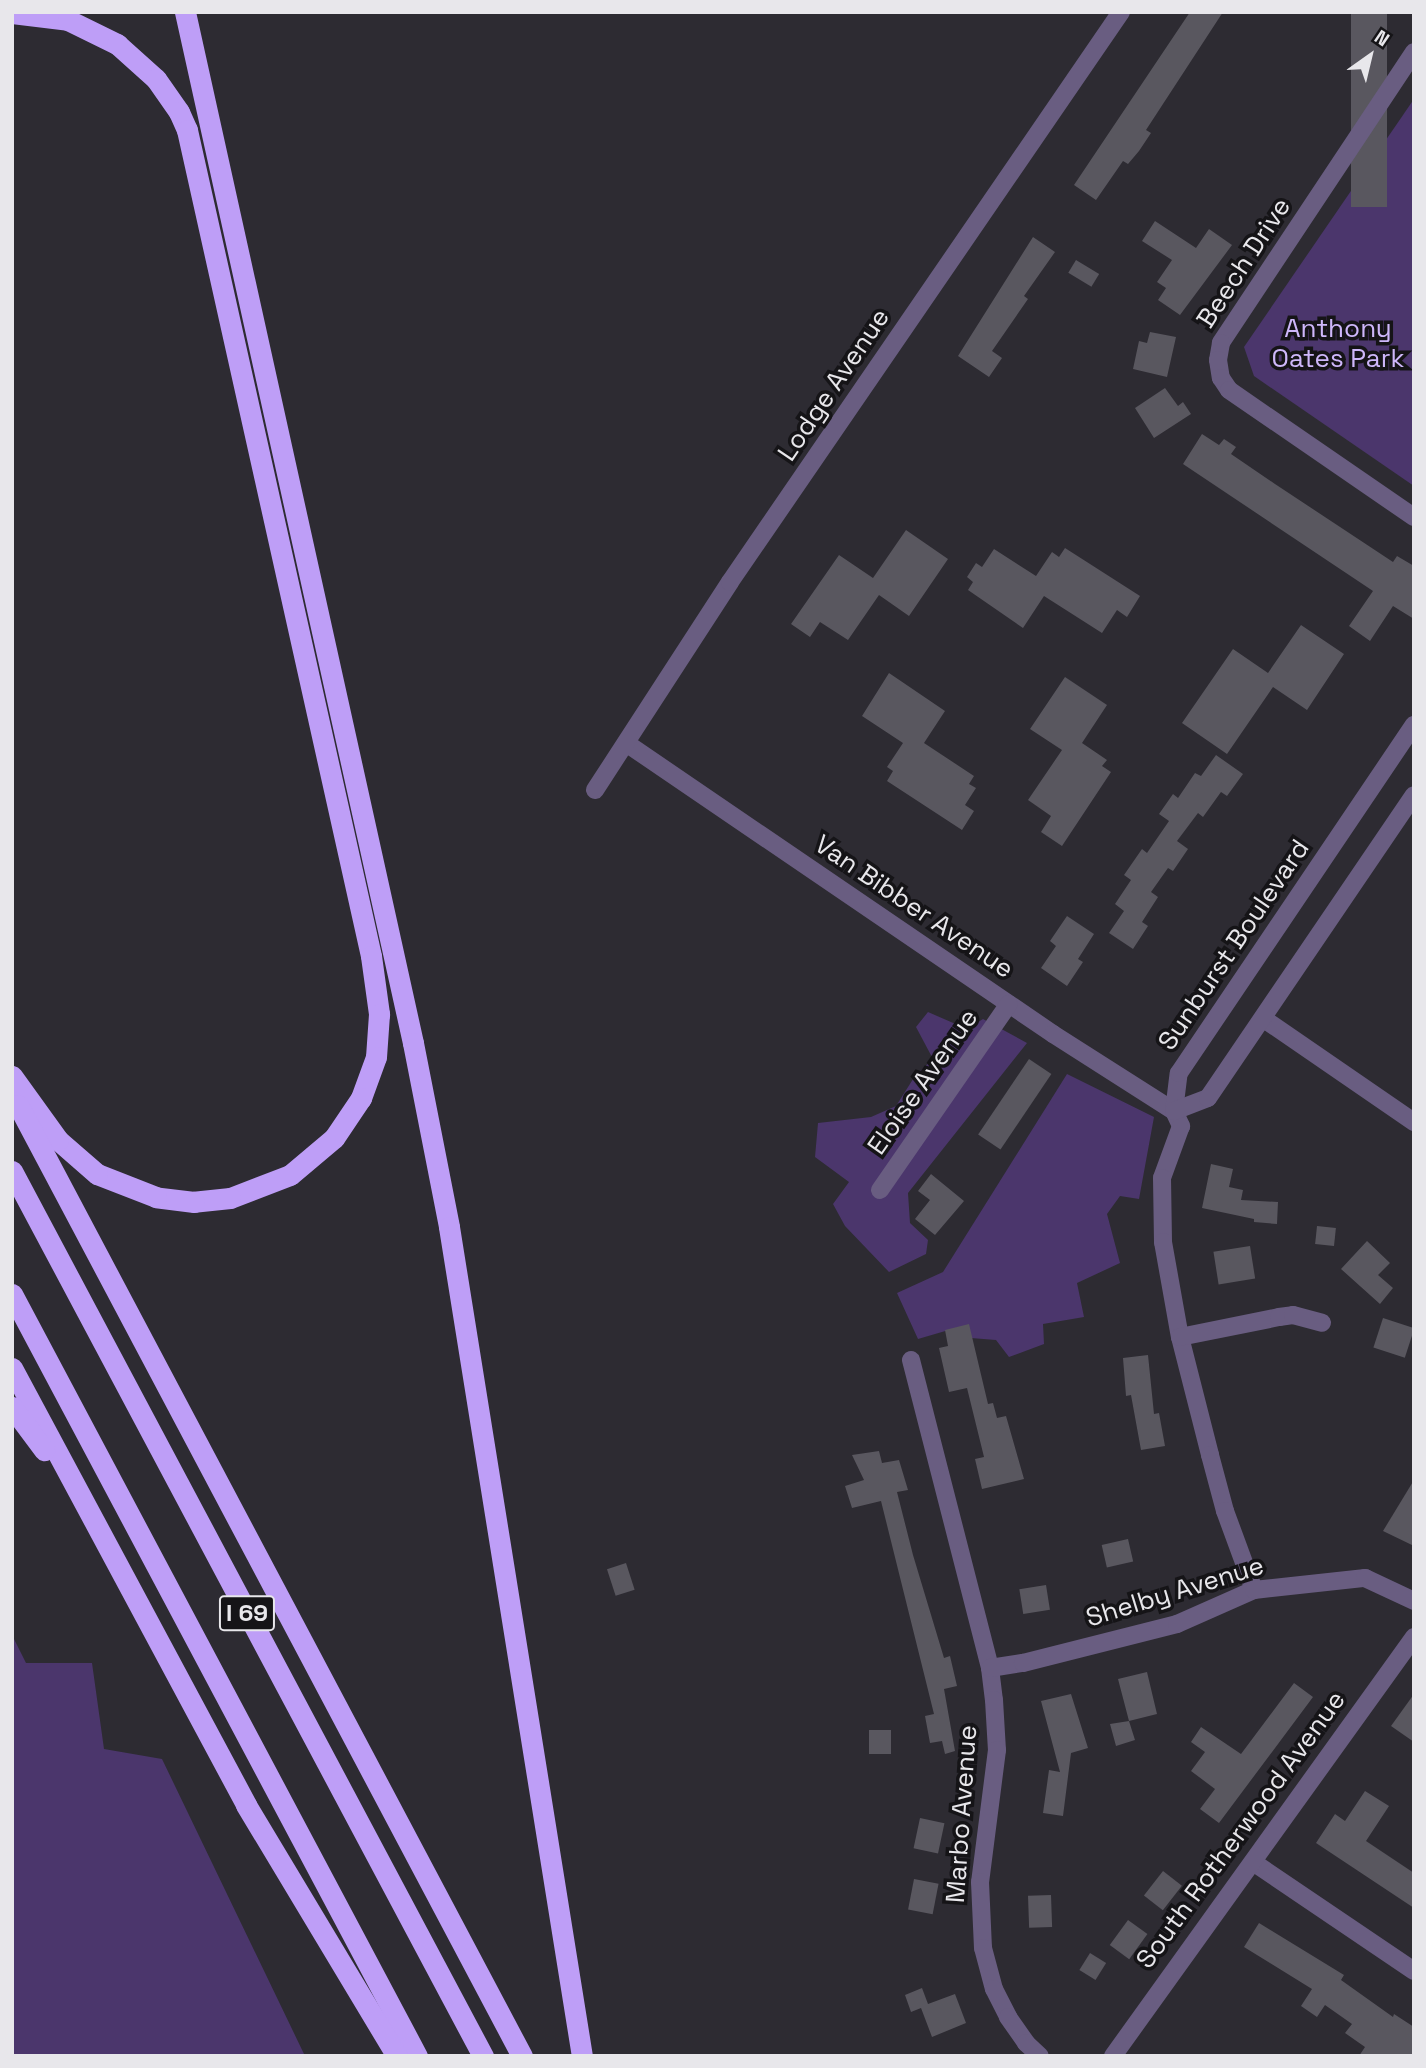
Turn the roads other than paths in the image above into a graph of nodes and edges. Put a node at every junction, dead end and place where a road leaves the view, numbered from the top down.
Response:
1 (185, 12) edge
2 (1121, 12) edge
3 (12, 13) edge
4 (1414, 52) edge
5 (1414, 517) edge
6 (1414, 725) edge
7 (625, 743) junction
8 (595, 790) dead end
9 (1414, 795) edge
10 (1009, 1004) junction
11 (1264, 1019) junction
12 (12, 1076) edge
13 (12, 1094) edge
14 (1174, 1111) junction
15 (1414, 1122) edge
16 (12, 1171) edge
17 (880, 1190) dead end
18 (12, 1294) edge
19 (1322, 1323) dead end
20 (1180, 1337) junction
21 (911, 1360) dead end
22 (12, 1368) edge
23 (12, 1407) edge
24 (89, 1511) junction
25 (1254, 1590) junction
26 (1414, 1601) edge
27 (1414, 1637) edge
28 (989, 1668) junction
29 (1253, 1862) junction
30 (1414, 1971) edge
31 (397, 2056) edge
32 (417, 2056) edge
33 (483, 2056) edge
34 (522, 2056) edge
35 (582, 2056) edge
36 (1040, 2056) edge
37 (1113, 2056) edge

1 - 35 highway
2 - 7 street, Lodge Avenue
3 - 12 highway
4 - 5 street, Beech Drive
6 - 14 street, Sunburst Boulevard
7 - 8 street, Lodge Avenue
7 - 10 street, Van Bibber Avenue
9 - 11 street
10 - 14 street, Van Bibber Avenue
10 - 17 street, Eloise Avenue
11 - 14 street
11 - 15 street
13 - 34 highway
14 - 20 street, Sunburst Boulevard
16 - 33 highway, I 69
18 - 32 highway, I 69
19 - 20 street
20 - 25 street, Sunburst Boulevard
21 - 28 street, Marbo Avenue
22 - 24 highway
23 - 24 highway
24 - 31 highway
25 - 26 street, Shelby Avenue
25 - 28 street, Shelby Avenue
27 - 29 street, South Rotherwood Avenue
28 - 36 street, Marbo Avenue
29 - 30 street
29 - 37 street, South Rotherwood Avenue

